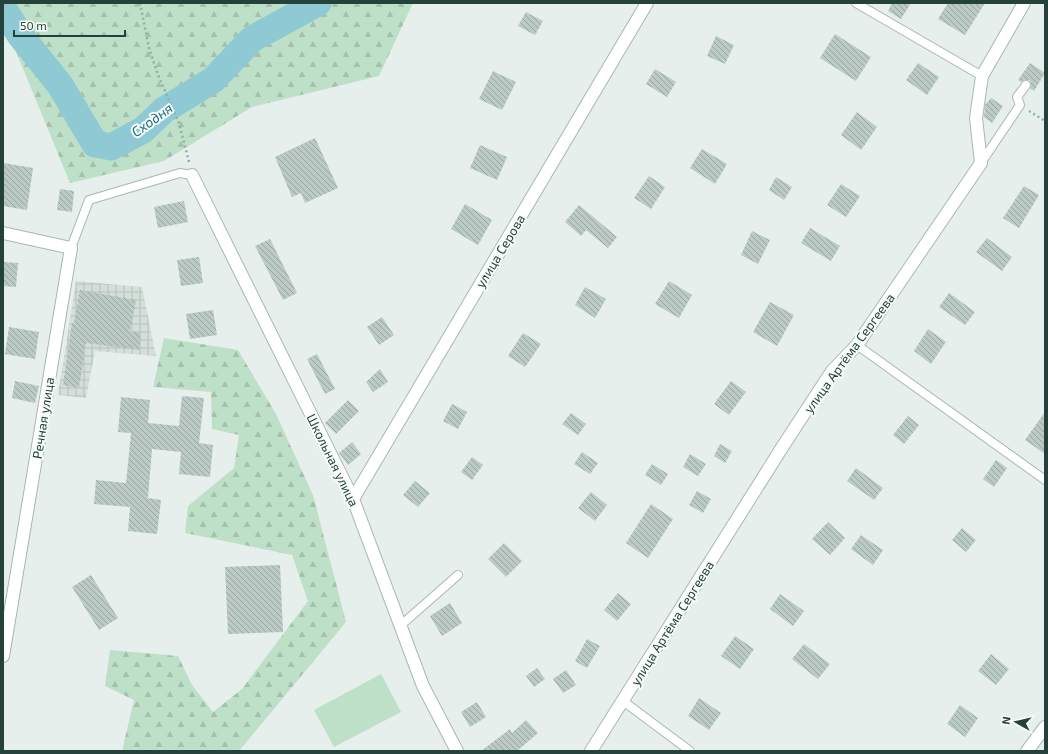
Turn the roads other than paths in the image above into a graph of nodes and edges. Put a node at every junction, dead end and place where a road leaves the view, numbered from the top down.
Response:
1 (647, 3) edge
2 (856, 3) edge
3 (1024, 3) edge
4 (982, 76) junction
5 (1026, 85) dead end
6 (981, 163) junction
7 (192, 175) joint
8 (3, 233) edge
9 (71, 248) junction
10 (857, 345) junction
11 (1045, 480) edge
12 (353, 499) junction
13 (458, 575) dead end
14 (400, 626) junction
15 (3, 656) edge
16 (623, 702) junction
17 (1045, 727) edge
18 (457, 751) edge
19 (591, 751) edge
20 (690, 751) edge
21 (1027, 751) edge

1 - 12 street, улица Серова
2 - 4 lane
3 - 4 street
4 - 6 street
5 - 6 lane
6 - 10 street, улица Артёма Сергеева
7 - 9 lane
7 - 12 street, Школьная улица
8 - 9 street
9 - 15 street, Речная улица
10 - 11 lane
10 - 16 street, улица Артёма Сергеева
12 - 14 street, Школьная улица
13 - 14 lane
14 - 18 street, Школьная улица
16 - 19 street, улица Артёма Сергеева
16 - 20 lane
17 - 21 street

